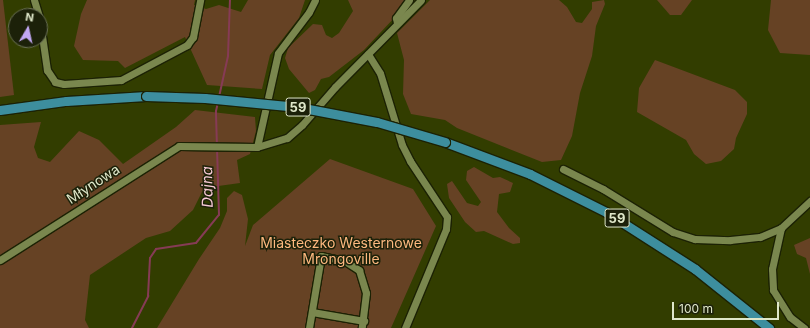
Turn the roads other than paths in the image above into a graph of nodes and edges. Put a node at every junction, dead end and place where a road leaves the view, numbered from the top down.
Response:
1 (200, 0) edge
2 (409, 0) edge
3 (421, 0) edge
4 (315, 2) edge
5 (397, 23) junction
6 (44, 48) edge
7 (368, 54) junction
8 (0, 110) edge
9 (257, 147) junction
10 (563, 169) dead end
11 (810, 201) edge
12 (781, 228) junction
13 (0, 260) edge
14 (312, 312) junction
15 (363, 324) edge
16 (310, 328) edge
17 (405, 328) edge
18 (769, 328) edge
19 (804, 328) edge

1 - 6 street
2 - 5 street
3 - 5 street
4 - 9 street
5 - 7 street
7 - 9 street
7 - 17 street
8 - 18 main road, 59, bridge
9 - 13 street, Młynowa
10 - 12 street
11 - 12 street
12 - 19 street
14 - 15 street
14 - 15 street
14 - 16 street

